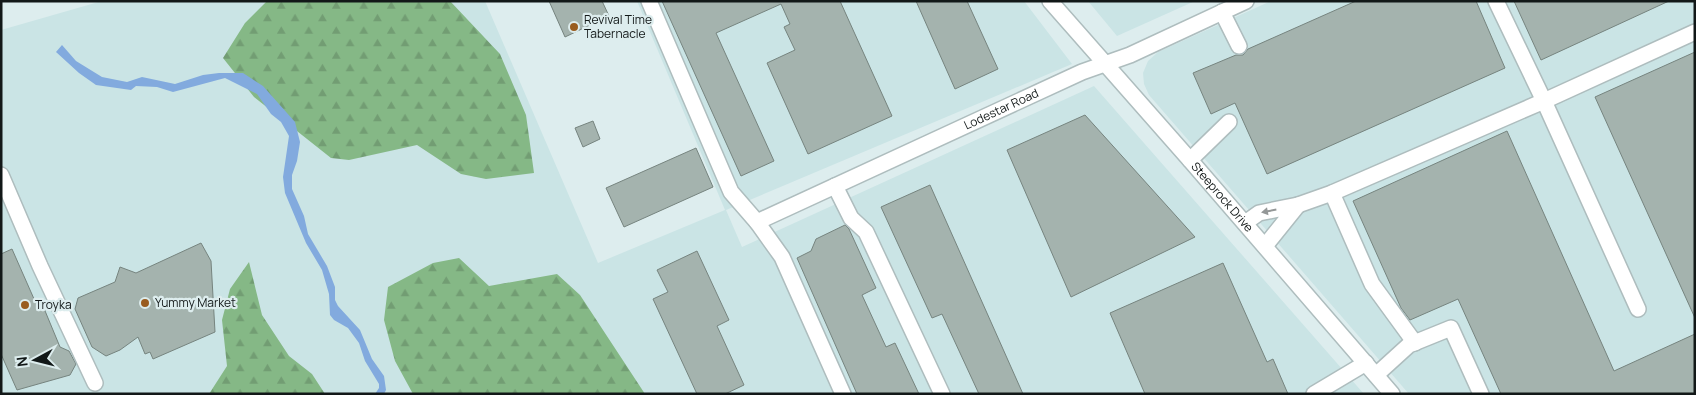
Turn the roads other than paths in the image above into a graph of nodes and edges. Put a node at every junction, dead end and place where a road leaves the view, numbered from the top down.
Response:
1 (648, 1) edge
2 (1050, 1) edge
3 (1246, 1) edge
4 (1496, 1) edge
5 (1222, 12) junction
6 (1695, 32) edge
7 (1239, 46) dead end
8 (1105, 64) junction
9 (1544, 101) junction
10 (1229, 122) dead end
11 (1190, 160) junction
12 (1, 175) edge
13 (835, 186) junction
14 (1332, 193) junction
15 (1298, 205) junction
16 (757, 222) junction
17 (1245, 222) junction
18 (1265, 246) junction
19 (1638, 309) dead end
20 (1415, 343) junction
21 (1366, 363) junction
22 (1376, 375) junction
23 (95, 383) dead end
24 (843, 394) edge
25 (942, 394) edge
26 (1314, 394) edge
27 (1392, 394) edge
28 (1481, 394) edge

1 - 16 street
2 - 8 street, Steeprock Drive
3 - 5 street, Lodestar Road
4 - 9 street
5 - 7 street
5 - 8 street, Lodestar Road
6 - 9 street
8 - 11 street, Steeprock Drive
8 - 13 street, Lodestar Road
9 - 14 street
9 - 19 street
10 - 11 street
11 - 17 street, Steeprock Drive
12 - 23 street
13 - 16 street, Lodestar Road
13 - 25 street
14 - 15 street
14 - 20 street
15 -> 17 street
15 - 18 street
16 - 24 street
17 - 18 street, Steeprock Drive
18 - 21 street, Steeprock Drive
20 - 22 street
20 - 28 street
21 - 22 street, Steeprock Drive
21 - 26 street
22 - 27 street, Steeprock Drive

